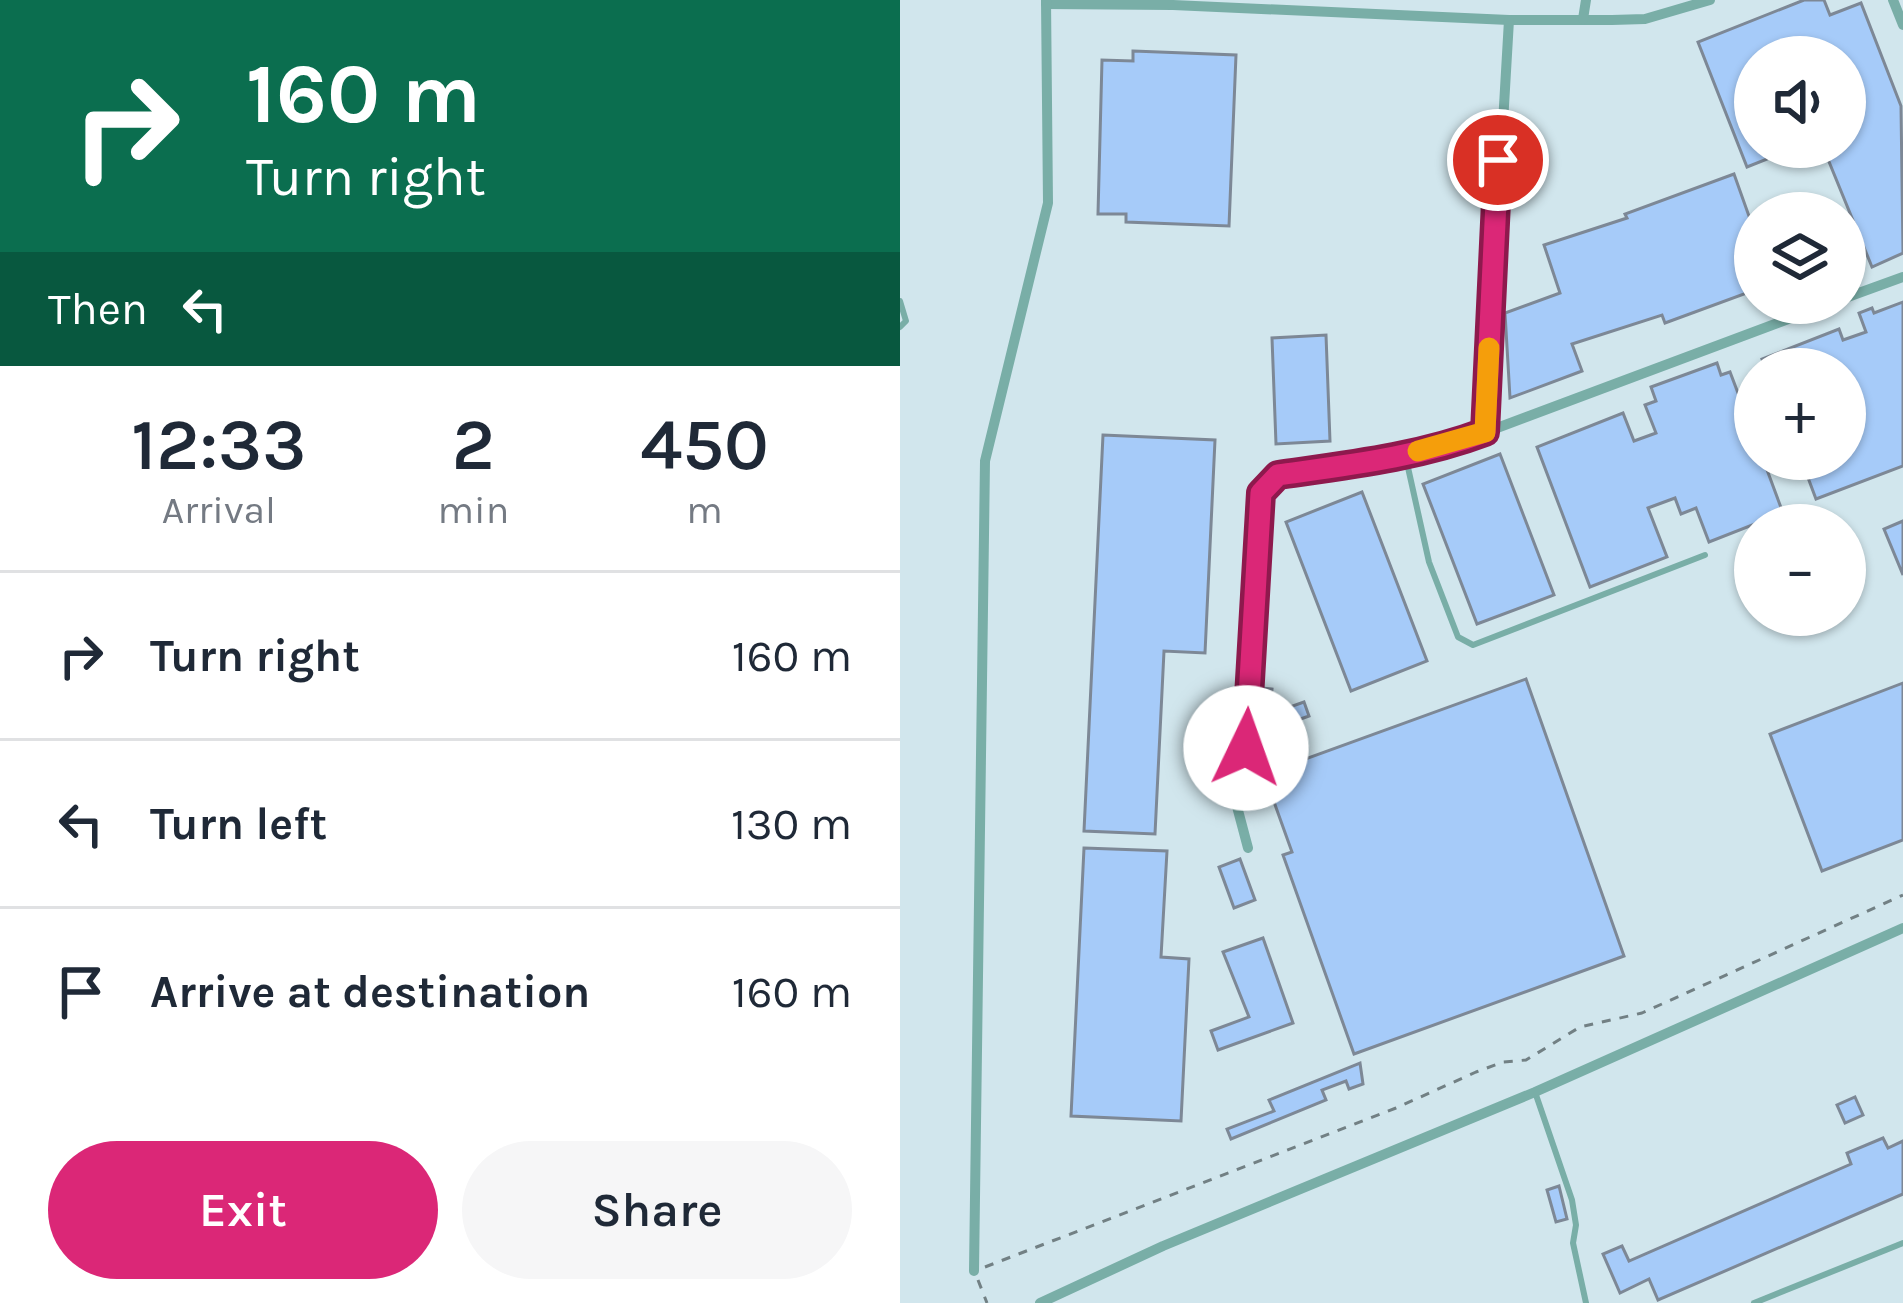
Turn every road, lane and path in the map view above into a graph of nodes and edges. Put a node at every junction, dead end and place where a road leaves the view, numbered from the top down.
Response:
1 (1586, 0) edge
2 (1710, 0) edge
3 (1893, 0) edge
4 (1046, 2) edge
5 (1173, 3) edge
6 (1583, 19) junction
7 (1509, 20) junction
8 (1903, 25) edge
9 (1903, 277) edge
10 (1866, 290) edge
11 (900, 301) edge
12 (1775, 324) edge
13 (900, 327) edge
14 (1485, 432) junction
15 (1406, 454) junction
16 (1706, 555) dead end
17 (1248, 848) dead end
18 (1903, 895) edge
19 (1903, 928) edge
20 (1534, 1092) junction
21 (1903, 1243) edge
22 (974, 1271) junction
23 (987, 1303) edge
24 (1040, 1303) edge
25 (1586, 1303) edge
26 (1754, 1303) edge

1 - 6 street
2 - 6 street
3 - 8 street
4 - 5 street
4 - 22 street
5 - 7 street
6 - 7 street
7 - 14 street
9 - 10 street
11 - 13 lane
12 - 14 street
14 - 15 street
15 - 16 lane
15 - 17 street
18 - 22 path
19 - 20 street
20 - 24 street
20 - 25 lane
21 - 26 lane
22 - 23 path

